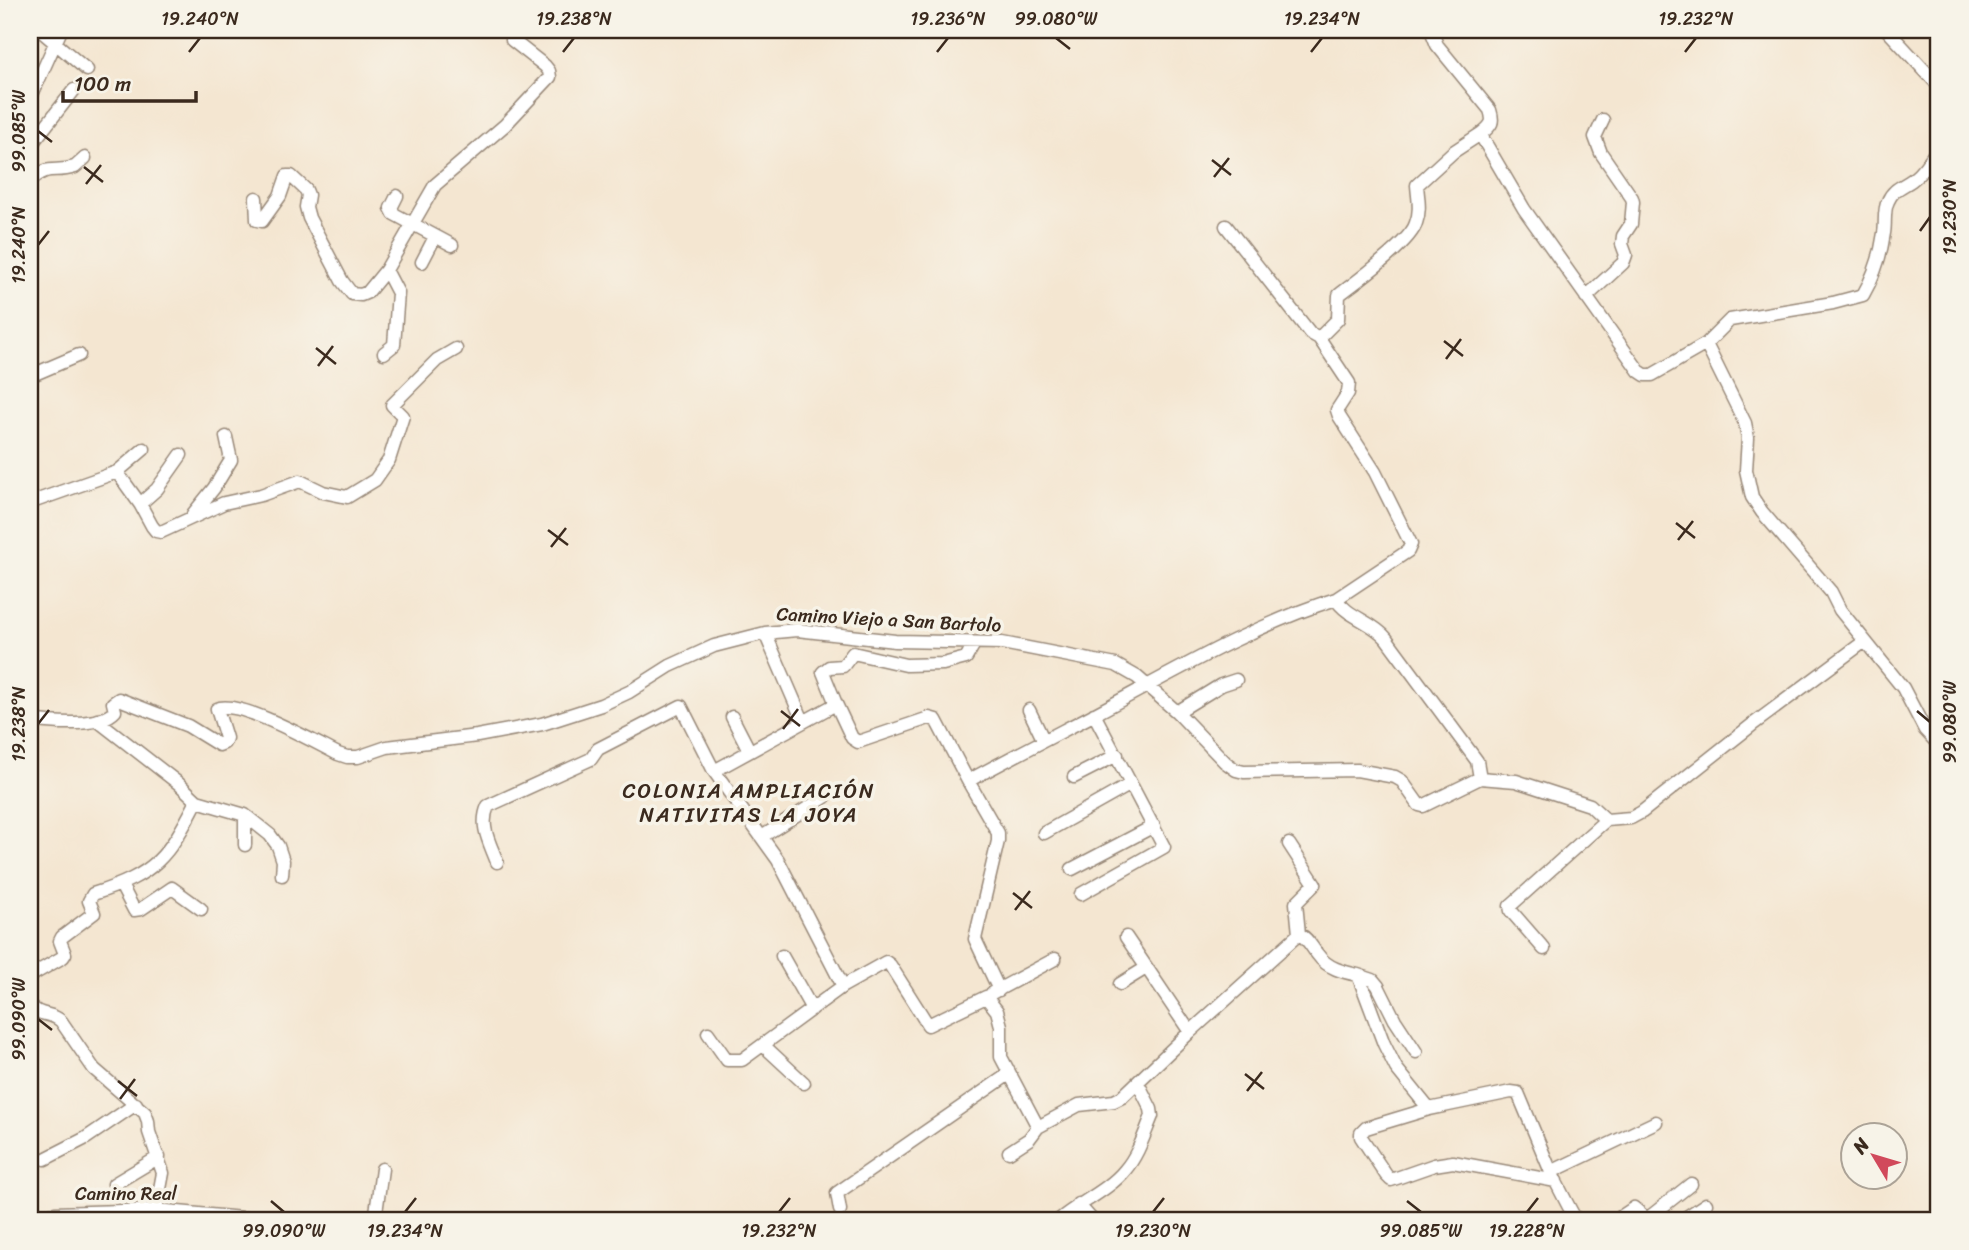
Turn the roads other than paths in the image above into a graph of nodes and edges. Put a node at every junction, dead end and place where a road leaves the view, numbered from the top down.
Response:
1 (40, 30) edge
2 (522, 30) edge
3 (1431, 30) edge
4 (1887, 30) edge
5 (58, 36) edge
6 (87, 70) dead end
7 (1939, 86) edge
8 (74, 90) dead end
9 (30, 99) edge
10 (1603, 120) dead end
11 (1482, 133) junction
12 (30, 146) edge
13 (1939, 146) edge
14 (85, 158) dead end
15 (30, 181) edge
16 (397, 196) dead end
17 (256, 198) dead end
18 (413, 225) junction
19 (1226, 226) dead end
20 (435, 237) junction
21 (452, 245) dead end
22 (422, 262) dead end
23 (386, 270) junction
24 (1586, 297) junction
25 (1320, 338) junction
26 (1706, 344) junction
27 (456, 349) dead end
28 (384, 353) dead end
29 (79, 355) dead end
30 (30, 376) edge
31 (226, 437) dead end
32 (145, 449) dead end
33 (181, 454) dead end
34 (117, 472) junction
35 (32, 501) edge
36 (140, 504) junction
37 (190, 517) junction
38 (1336, 598) junction
39 (765, 633) junction
40 (1865, 641) junction
41 (974, 644) junction
42 (1236, 680) dead end
43 (1145, 686) junction
44 (836, 704) junction
45 (1029, 710) dead end
46 (1177, 712) junction
47 (1094, 714) junction
48 (732, 717) dead end
49 (30, 720) edge
50 (97, 720) junction
51 (803, 721) junction
52 (1043, 739) junction
53 (1939, 745) edge
54 (749, 750) junction
55 (1117, 755) junction
56 (714, 771) junction
57 (1074, 777) dead end
58 (1480, 778) junction
59 (968, 781) junction
60 (1131, 784) junction
61 (825, 797) dead end
62 (197, 801) junction
63 (245, 815) junction
64 (1606, 820) junction
65 (1154, 826) junction
66 (1044, 833) dead end
67 (763, 836) junction
68 (1289, 844) dead end
69 (245, 845) dead end
70 (497, 862) dead end
71 (1072, 869) dead end
72 (282, 875) dead end
73 (121, 885) junction
74 (1081, 894) dead end
75 (201, 909) dead end
76 (89, 917) junction
77 (97, 931) dead end
78 (1299, 934) junction
79 (1126, 937) dead end
80 (1544, 949) dead end
81 (782, 956) dead end
82 (1055, 959) dead end
83 (1146, 968) junction
84 (1358, 975) junction
85 (30, 976) edge
86 (1120, 984) dead end
87 (843, 986) junction
88 (999, 990) junction
89 (986, 997) junction
90 (30, 1005) edge
91 (812, 1009) junction
92 (1189, 1032) junction
93 (708, 1033) dead end
94 (763, 1045) junction
95 (1416, 1052) dead end
96 (1009, 1074) junction
97 (804, 1083) dead end
98 (1138, 1083) junction
99 (136, 1104) junction
100 (1429, 1109) junction
101 (1656, 1122) dead end
102 (1038, 1127) junction
103 (1009, 1152) dead end
104 (159, 1157) junction
105 (45, 1159) dead end
106 (382, 1168) dead end
107 (1553, 1177) junction
108 (114, 1184) dead end
109 (1691, 1184) dead end
110 (1078, 1204) junction
111 (1706, 1204) dead end
112 (156, 1210) junction
113 (840, 1210) dead end
114 (30, 1218) edge
115 (265, 1220) edge
116 (375, 1220) edge
117 (1059, 1220) edge
118 (1092, 1220) edge
119 (1576, 1220) edge
120 (1616, 1220) edge
121 (1648, 1220) edge
122 (1682, 1220) edge

1 - 5 street
2 - 18 street
3 - 11 street
4 - 7 street
5 - 6 street
5 - 9 street
8 - 12 street
10 - 24 street
11 - 24 street
11 - 25 street
13 - 26 street
14 - 15 street
16 - 18 street
17 - 23 street
18 - 20 street
18 - 23 street
19 - 25 street
20 - 21 street
20 - 22 street
23 - 28 street
24 - 26 street
25 - 38 street
26 - 40 street
27 - 37 street
29 - 30 street
31 - 37 street
32 - 34 street
33 - 36 street
34 - 35 street
34 - 36 street
36 - 37 street
38 - 43 street
38 - 58 street
39 - 41 street, Camino Viejo a San Bartolo
39 - 50 street, Camino Viejo a San Bartolo
39 - 51 street
40 - 53 street
40 - 64 street
41 - 43 street, Camino Viejo a San Bartolo
41 - 44 street
42 - 46 street
43 - 46 street, Camino Viejo a San Bartolo
43 - 47 street
44 - 51 street
44 - 59 street
45 - 52 street
46 - 58 street, Camino Viejo a San Bartolo
47 - 52 street
47 - 55 street
48 - 54 street
49 - 50 street
50 - 62 street
51 - 54 street
52 - 59 street
54 - 56 street
55 - 57 street
55 - 60 street
56 - 67 street
56 - 70 street
58 - 64 street
59 - 88 street
60 - 65 street
60 - 66 street
61 - 67 street
62 - 63 street
62 - 73 street
63 - 69 street
63 - 72 street
64 - 80 street
65 - 71 street
65 - 74 street
67 - 87 street
68 - 78 street
73 - 75 street
73 - 76 street
76 - 77 street
76 - 85 street
78 - 84 street
78 - 92 street
79 - 83 street
81 - 91 street
82 - 88 street
83 - 86 street
83 - 92 street
84 - 95 street
84 - 100 street
87 - 89 street
87 - 91 street
88 - 89 street
89 - 96 street
90 - 99 street
91 - 94 street
92 - 98 street
93 - 94 street
94 - 97 street
96 - 102 street
96 - 113 street
98 - 102 street
98 - 110 street
99 - 104 street
99 - 105 street
100 - 107 street
100 - 107 street
101 - 107 street
102 - 103 street
104 - 108 street
104 - 112 street
106 - 116 street
107 - 119 street
109 - 121 street
110 - 117 street
110 - 118 street
111 - 122 street
112 - 114 street, Camino Real
112 - 115 street, Camino Real
120 - 121 street

